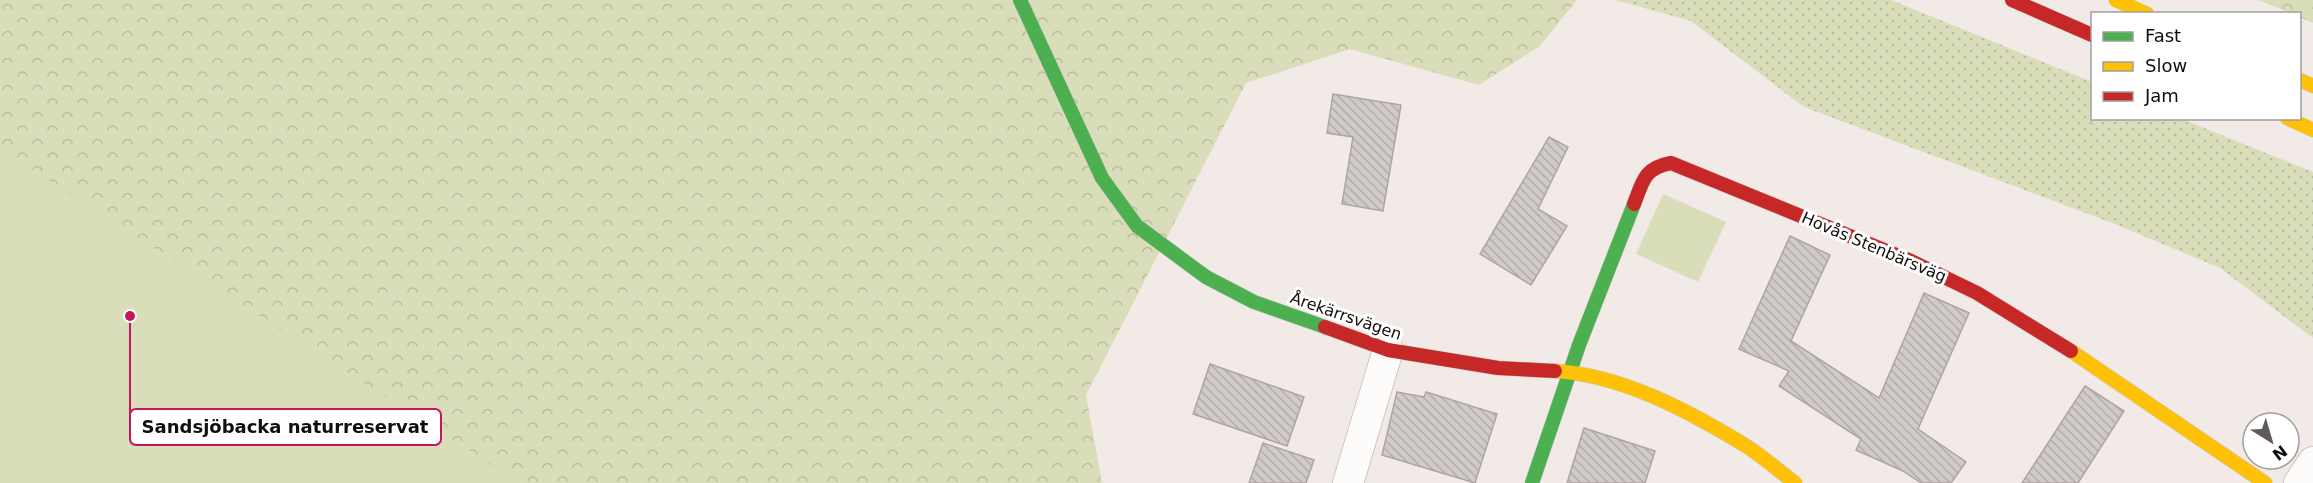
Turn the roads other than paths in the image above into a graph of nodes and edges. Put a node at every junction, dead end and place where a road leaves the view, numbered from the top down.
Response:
1 (1020, 0) edge
2 (2013, 0) edge
3 (2116, 0) edge
4 (2143, 12) edge
5 (2091, 34) edge
6 (2291, 120) edge
7 (2313, 130) edge
8 (1388, 350) junction
9 (1571, 372) junction
10 (2313, 462) edge
11 (1348, 483) edge
12 (1532, 483) edge
13 (1795, 483) edge
14 (2265, 483) edge
15 (2299, 483) edge

1 - 8 street, Årekärrsvägen
2 - 5 street
3 - 4 street
6 - 7 street
8 - 9 street, Årekärrsvägen
8 - 11 street
9 - 12 street, Hovås Stenbärsväg
9 - 13 street, Årekärrsvägen
9 - 14 street, Hovås Stenbärsväg
10 - 15 street

